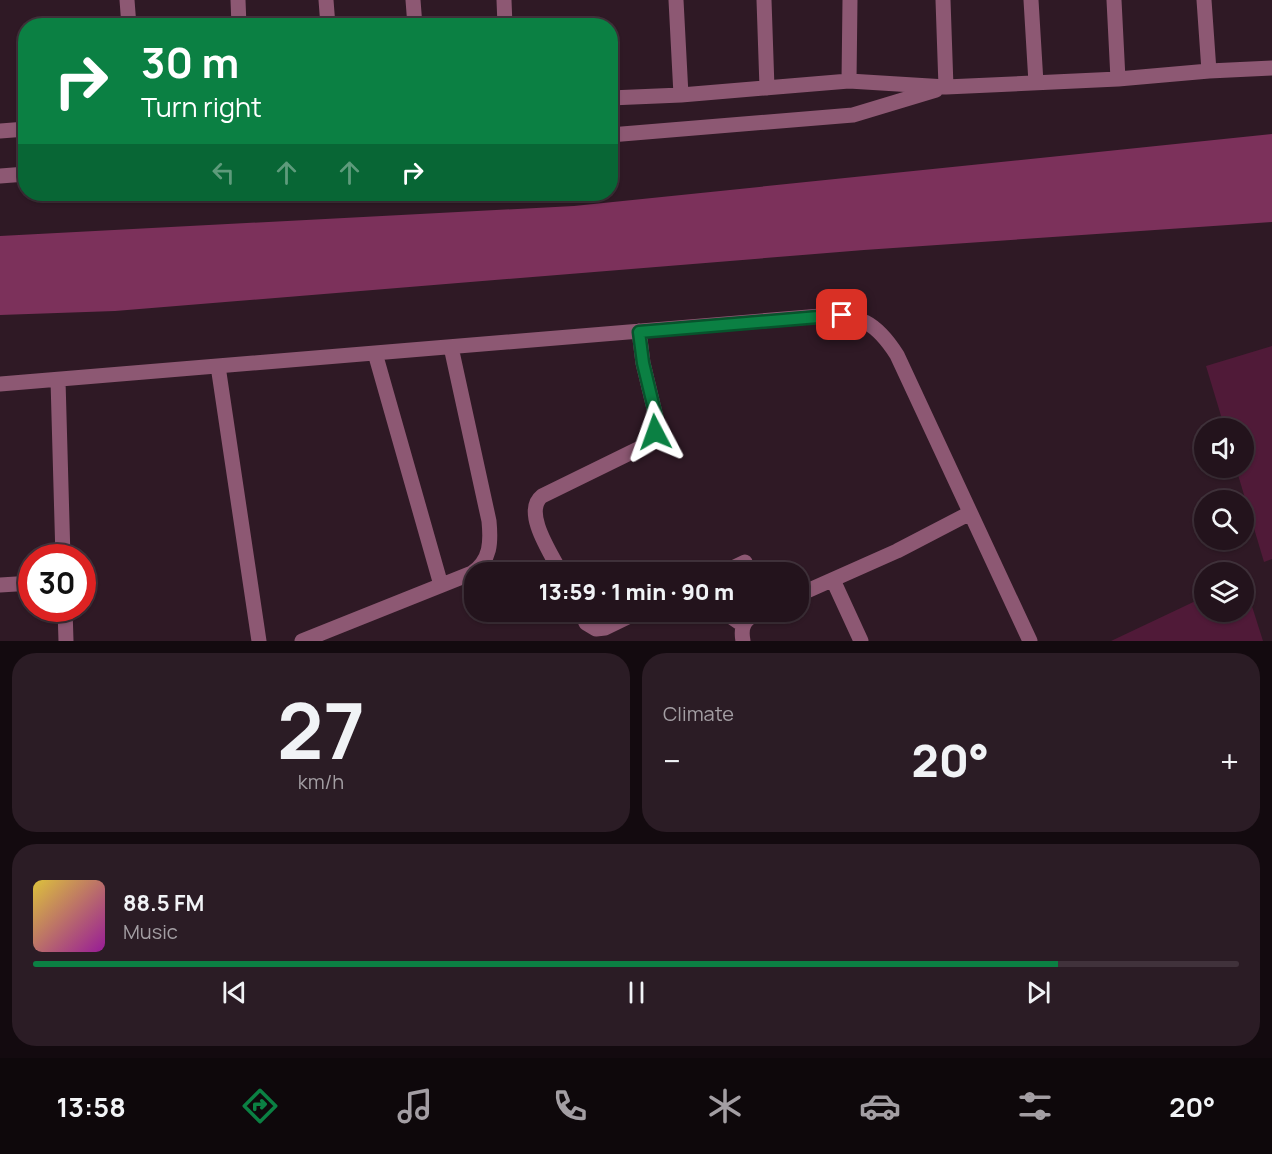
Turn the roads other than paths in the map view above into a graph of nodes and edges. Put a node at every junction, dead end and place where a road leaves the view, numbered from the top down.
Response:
1 (127, 0) edge
2 (238, 0) edge
3 (326, 0) edge
4 (413, 0) edge
5 (504, 0) edge
6 (676, 0) edge
7 (764, 0) edge
8 (850, 0) edge
9 (942, 0) edge
10 (1030, 0) edge
11 (1114, 0) edge
12 (1204, 0) edge
13 (128, 18) edge
14 (239, 18) edge
15 (327, 18) edge
16 (414, 18) edge
17 (505, 18) edge
18 (1272, 68) edge
19 (1209, 71) junction
20 (1118, 79) junction
21 (849, 81) junction
22 (1036, 83) junction
23 (946, 87) junction
24 (767, 88) junction
25 (681, 95) junction
26 (618, 98) edge
27 (18, 130) edge
28 (0, 131) edge
29 (618, 134) edge
30 (18, 175) edge
31 (0, 176) edge
32 (639, 332) junction
33 (451, 347) junction
34 (375, 353) junction
35 (218, 366) junction
36 (58, 380) junction
37 (0, 384) edge
38 (970, 513) junction
39 (63, 544) edge
40 (556, 562) edge
41 (833, 580) junction
42 (18, 584) edge
43 (0, 585) edge
44 (441, 585) junction
45 (809, 590) edge
46 (65, 622) edge
47 (617, 622) edge
48 (739, 622) edge
49 (745, 622) edge
50 (743, 625) junction
51 (592, 634) edge
52 (1027, 640) edge
53 (66, 641) edge
54 (259, 641) edge
55 (302, 641) edge
56 (743, 641) edge
57 (861, 641) edge

1 - 13 street
2 - 14 street
3 - 15 street
4 - 16 street
5 - 17 street
6 - 25 street
7 - 24 street
8 - 21 street
9 - 23 street
10 - 22 street
11 - 20 street
12 - 19 street
18 - 19 street
19 - 20 street
20 - 22 street
21 - 23 street
21 - 24 street
22 - 23 street
23 - 29 street
24 - 25 street
25 - 26 street
27 - 28 street
30 - 31 street
32 - 33 street
32 - 38 street
32 - 40 street
33 - 34 street
33 - 44 street
34 - 35 street
34 - 44 street
35 - 36 street
35 - 54 street
36 - 37 street
36 - 39 street
38 - 41 street
38 - 52 street
41 - 45 street
41 - 57 street
42 - 43 street
44 - 55 street
46 - 53 street
47 - 51 street
48 - 50 street
49 - 50 street
50 - 56 street

